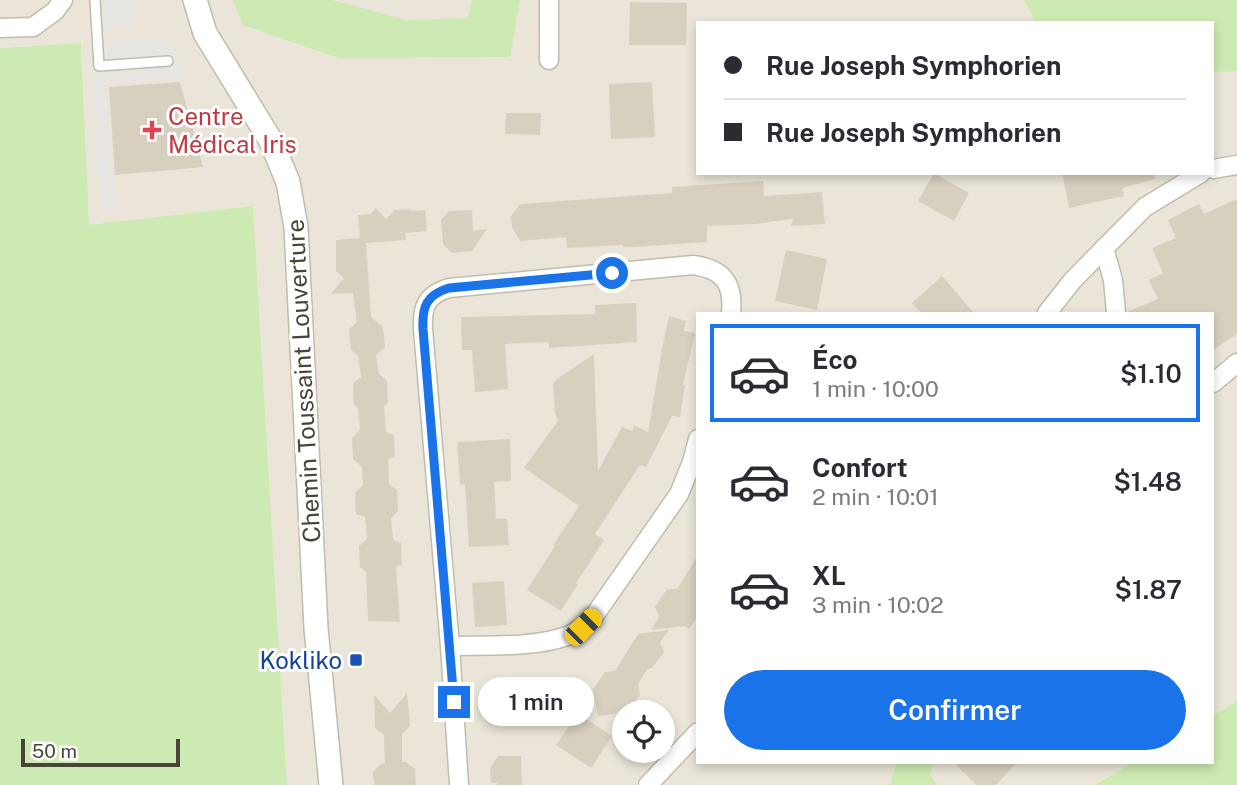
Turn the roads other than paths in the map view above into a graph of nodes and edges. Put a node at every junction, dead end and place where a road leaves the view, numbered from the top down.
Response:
1 (94, 0) edge
2 (195, 0) edge
3 (549, 0) edge
4 (59, 5) edge
5 (0, 28) edge
6 (549, 60) dead end
7 (168, 61) dead end
8 (1237, 165) edge
9 (1214, 170) edge
10 (1198, 175) edge
11 (1104, 248) junction
12 (730, 312) edge
13 (1048, 312) edge
14 (1116, 312) edge
15 (1237, 363) edge
16 (1214, 382) edge
17 (696, 447) edge
18 (450, 646) junction
19 (696, 734) edge
20 (331, 785) edge
21 (459, 785) edge
22 (648, 785) edge

1 - 7 lane
2 - 20 street, Chemin Toussaint Louverture
3 - 6 street
4 - 5 street
8 - 9 street
10 - 11 street
11 - 13 street
11 - 14 street
12 - 18 street
15 - 16 street
17 - 18 street
18 - 21 street
19 - 22 street

